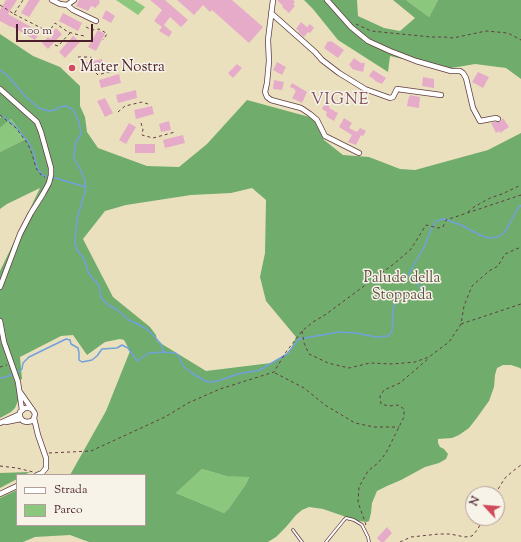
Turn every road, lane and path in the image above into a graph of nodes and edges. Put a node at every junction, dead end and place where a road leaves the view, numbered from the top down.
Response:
1 (23, 0) edge
2 (52, 0) edge
3 (74, 0) edge
4 (273, 0) edge
5 (327, 0) edge
6 (0, 5) edge
7 (67, 5) junction
8 (271, 13) junction
9 (14, 14) junction
10 (96, 20) dead end
11 (357, 24) dead end
12 (86, 26) dead end
13 (70, 32) junction
14 (85, 36) dead end
15 (103, 40) dead end
16 (521, 40) edge
17 (55, 46) dead end
18 (78, 57) dead end
19 (94, 59) dead end
20 (96, 73) dead end
21 (112, 74) dead end
22 (0, 89) edge
23 (441, 94) dead end
24 (148, 104) dead end
25 (118, 112) dead end
26 (0, 115) edge
27 (498, 119) dead end
28 (141, 123) dead end
29 (175, 132) dead end
30 (359, 153) dead end
31 (50, 178) junction
32 (521, 185) edge
33 (521, 195) edge
34 (468, 212) junction
35 (521, 247) edge
36 (0, 287) edge
37 (521, 304) edge
38 (0, 321) edge
39 (461, 324) junction
40 (302, 331) junction
41 (429, 357) junction
42 (11, 363) junction
43 (0, 367) edge
44 (274, 372) junction
45 (20, 392) junction
46 (33, 411) junction
47 (21, 412) junction
48 (34, 418) junction
49 (21, 420) junction
50 (29, 422) junction
51 (0, 423) edge
52 (400, 427) junction
53 (38, 435) junction
54 (45, 453) junction
55 (521, 465) edge
56 (0, 466) edge
57 (38, 474) edge
58 (16, 486) edge
59 (500, 486) edge
60 (0, 494) edge
61 (366, 524) dead end
62 (479, 526) edge
63 (293, 530) dead end
64 (302, 542) edge
65 (326, 542) edge
66 (369, 542) edge
67 (400, 542) edge

1 - 9 path
2 - 7 street
3 - 7 street
4 - 8 street
5 - 27 street
6 - 9 path
7 - 10 street
8 - 23 street
8 - 30 street
9 - 13 path
11 - 16 path
12 - 15 path
13 - 14 path
13 - 17 path
18 - 19 path
20 - 21 path
22 - 31 street
24 - 25 path
26 - 31 path
28 - 29 path
31 - 36 street
32 - 34 path
33 - 34 path
34 - 40 path
35 - 39 path
37 - 39 path
38 - 42 street
39 - 41 path
40 - 41 path
40 - 44 path
41 - 52 path
42 - 43 path
42 - 45 street
44 - 52 path
44 - 54 path
45 - 46 street
45 - 47 street
46 - 47 street
46 - 48 street
47 - 49 street
47 - 51 street
48 - 50 street
48 - 53 street
49 - 50 street
49 - 51 street
50 - 53 street
52 - 61 path
53 - 54 street
54 - 57 street
55 - 59 path
56 - 57 path
58 - 60 street
62 - 67 path
63 - 64 lane
65 - 66 lane

